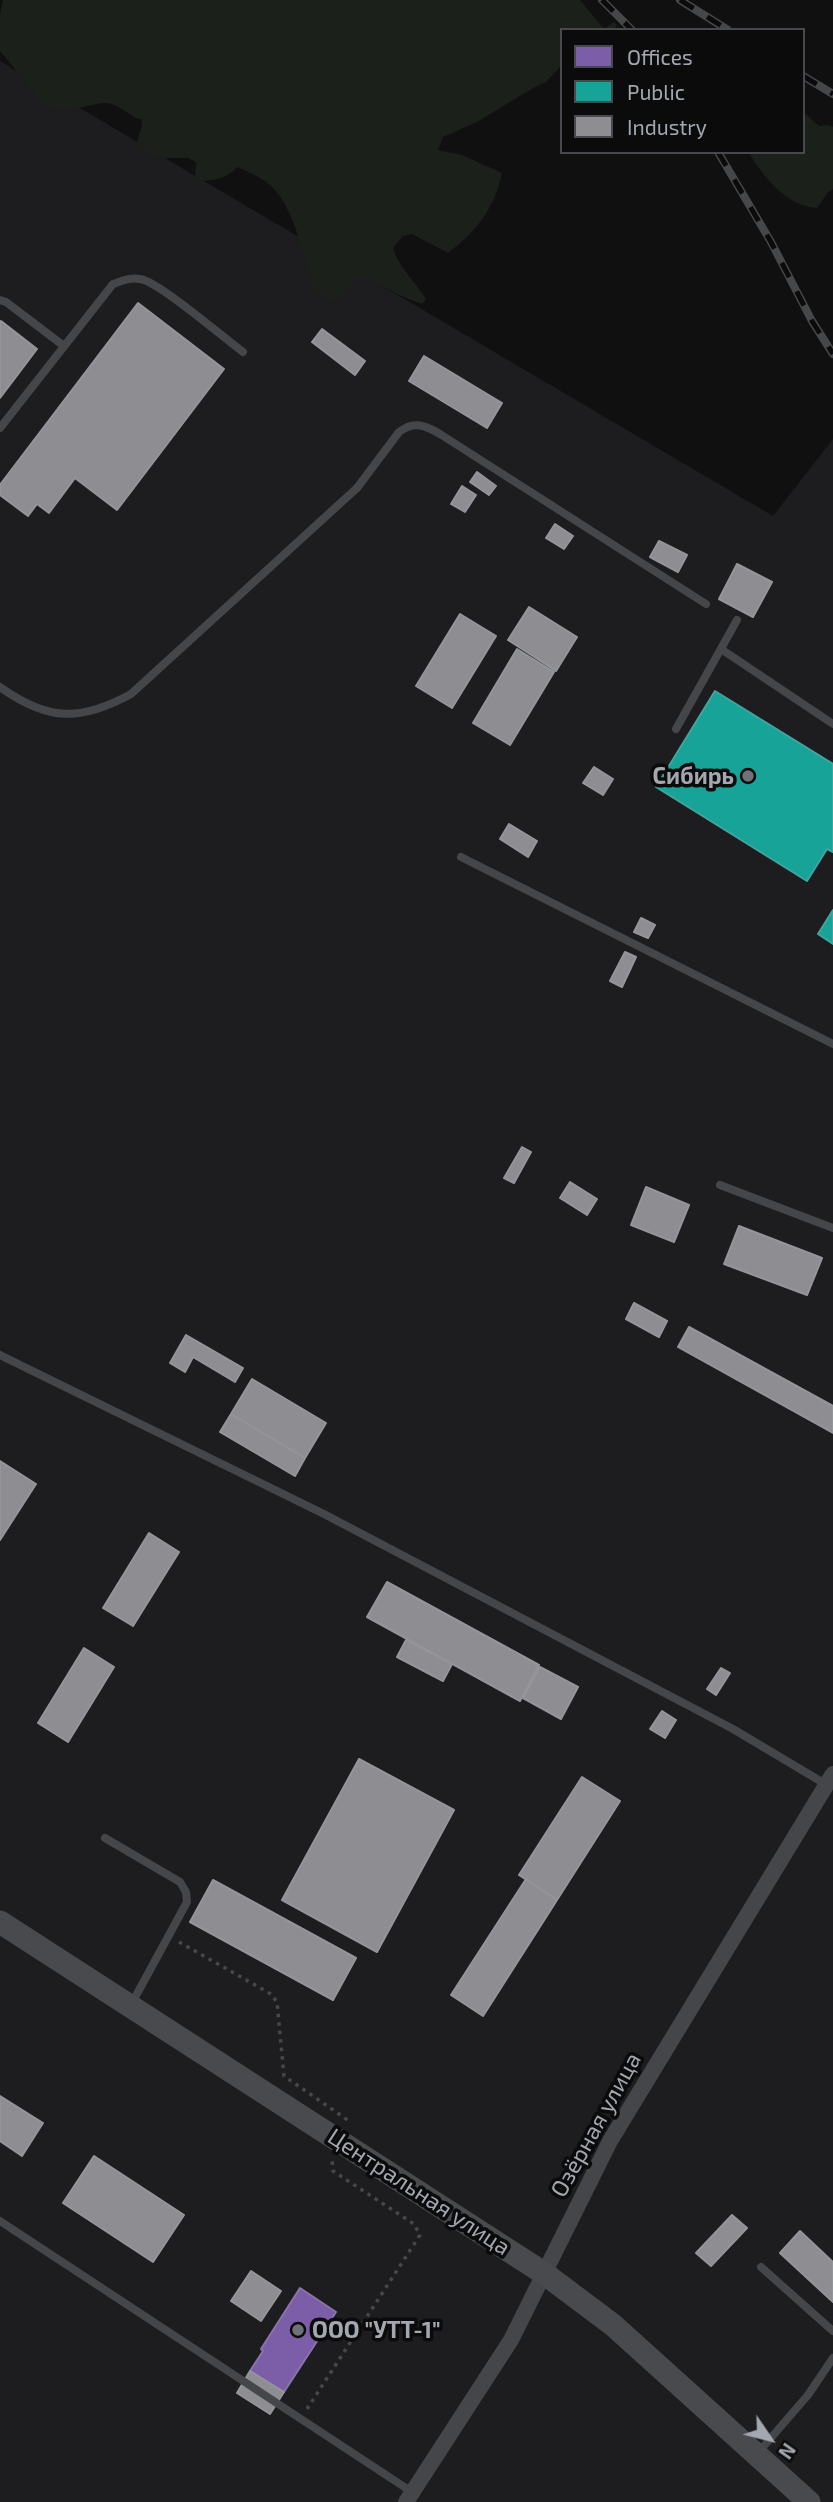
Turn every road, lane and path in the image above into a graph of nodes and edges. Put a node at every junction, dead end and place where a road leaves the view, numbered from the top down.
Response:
1 (0, 300) edge
2 (64, 346) junction
3 (243, 352) dead end
4 (0, 428) edge
5 (706, 604) dead end
6 (737, 620) dead end
7 (721, 649) junction
8 (0, 687) edge
9 (833, 724) edge
10 (676, 729) dead end
11 (461, 857) dead end
12 (833, 1044) edge
13 (720, 1185) dead end
14 (833, 1228) edge
15 (0, 1355) edge
16 (830, 1780) edge
17 (105, 1838) dead end
18 (0, 1922) edge
19 (168, 1936) junction
20 (131, 2006) junction
21 (343, 2143) junction
22 (0, 2221) edge
23 (761, 2267) dead end
24 (545, 2274) junction
25 (833, 2331) edge
26 (833, 2358) edge
27 (300, 2419) junction
28 (756, 2455) junction
29 (409, 2497) edge
30 (809, 2502) edge

1 - 2 lane
2 - 3 lane
2 - 4 lane
5 - 8 lane
6 - 7 lane
7 - 9 lane
7 - 10 lane
11 - 12 lane
13 - 14 lane
15 - 16 lane
16 - 24 street, Озёрная улица
17 - 19 lane
18 - 20 street, Центральная улица
19 - 20 lane
19 - 21 path
20 - 21 street, Центральная улица
21 - 24 street, Центральная улица
21 - 27 path
22 - 27 lane
23 - 25 lane
24 - 28 street, Центральная улица
24 - 29 street, Озёрная улица
26 - 28 lane
27 - 29 lane
28 - 30 street, Центральная улица

